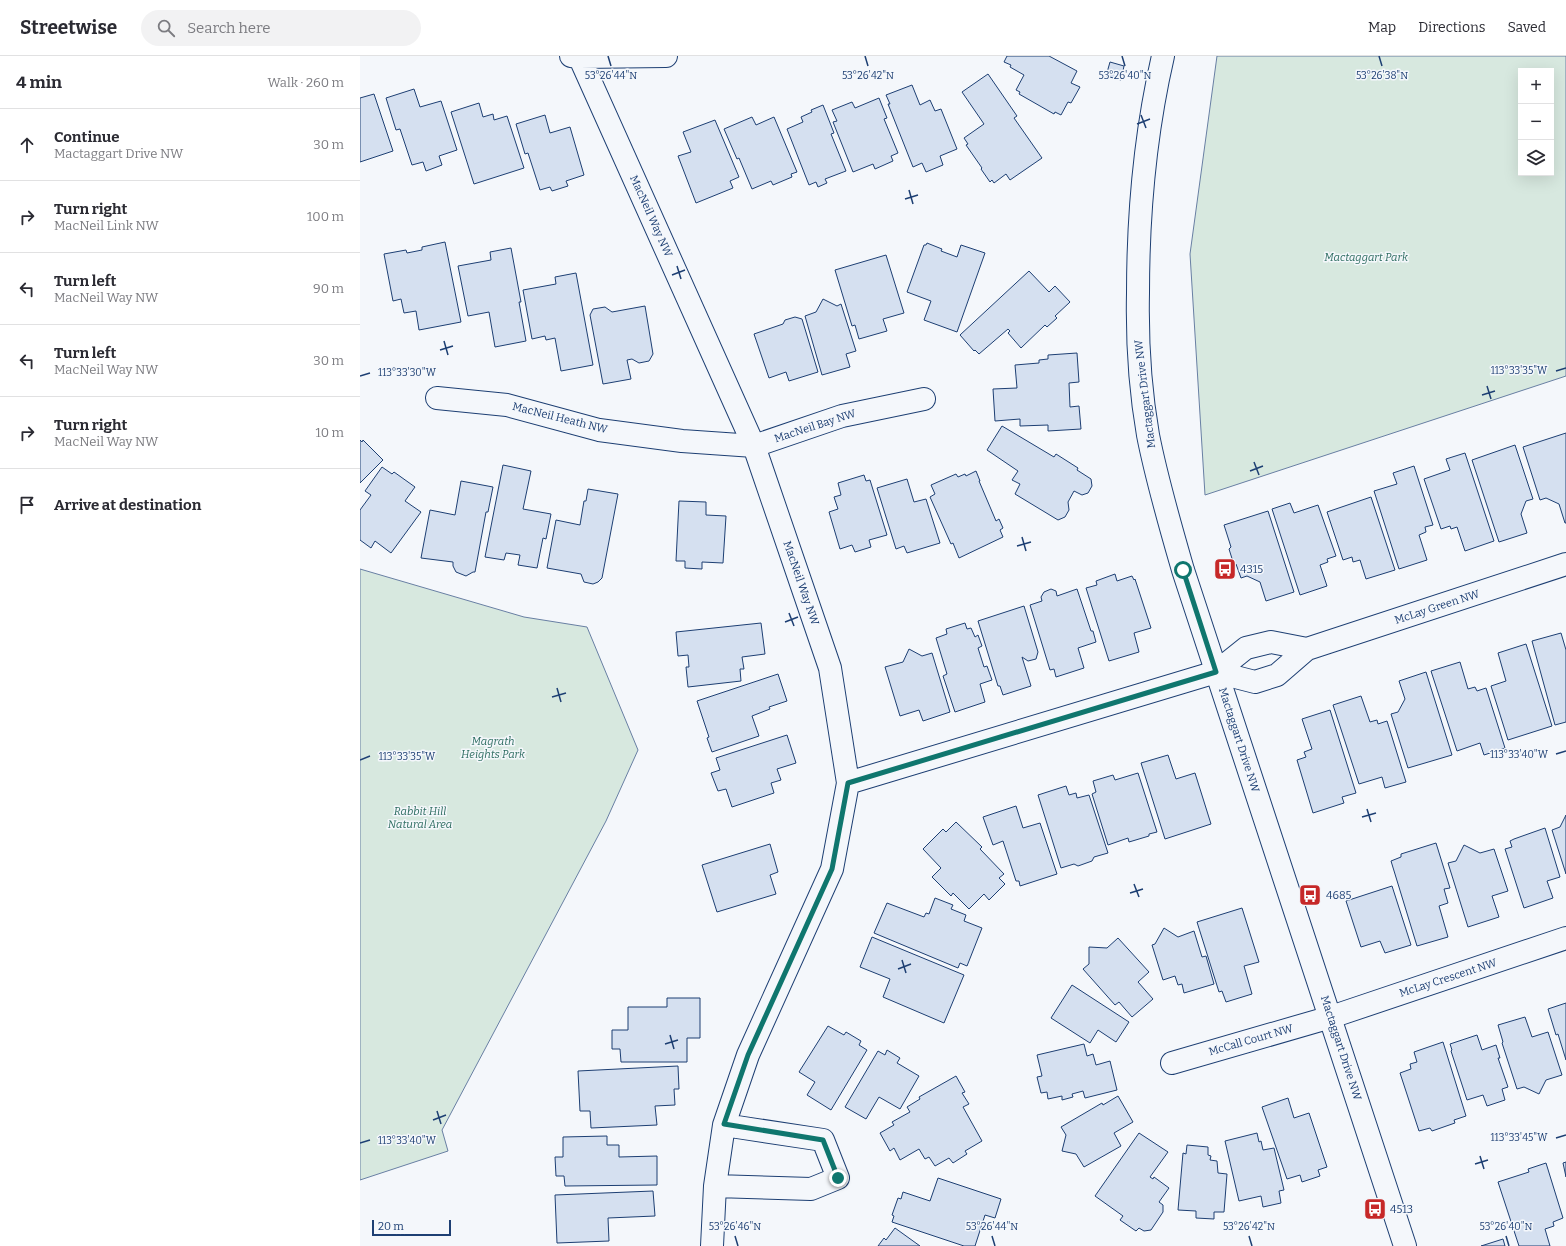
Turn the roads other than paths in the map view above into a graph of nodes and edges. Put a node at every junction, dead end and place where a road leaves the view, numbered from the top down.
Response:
1 (577, 56) edge
2 (666, 56) edge
3 (1163, 56) edge
4 (437, 398) dead end
5 (924, 399) dead end
6 (754, 446) junction
7 (1566, 564) edge
8 (1307, 649) junction
9 (1216, 672) junction
10 (848, 783) junction
11 (1566, 938) edge
12 (1331, 1017) junction
13 (1172, 1063) dead end
14 (724, 1124) junction
15 (716, 1186) junction
16 (712, 1246) edge
17 (1405, 1246) edge

1 - 2 street
1 - 6 street, MacNeil Way NW
3 - 9 street, Mactaggart Drive NW
4 - 6 street, MacNeil Heath NW
5 - 6 street, MacNeil Bay NW
6 - 10 street, MacNeil Way NW
7 - 8 street, McLay Green NW
8 - 9 street, McLay Green NW
8 - 9 street, McLay Green NW
9 - 10 street
9 - 12 street, Mactaggart Drive NW
10 - 14 street, MacNeil Way NW
11 - 12 street, McLay Crescent NW
12 - 13 street, McCall Court NW
12 - 17 street, Mactaggart Drive NW
14 - 15 street, MacNeil Way NW
14 - 15 street
15 - 16 street, MacNeil Way NW

